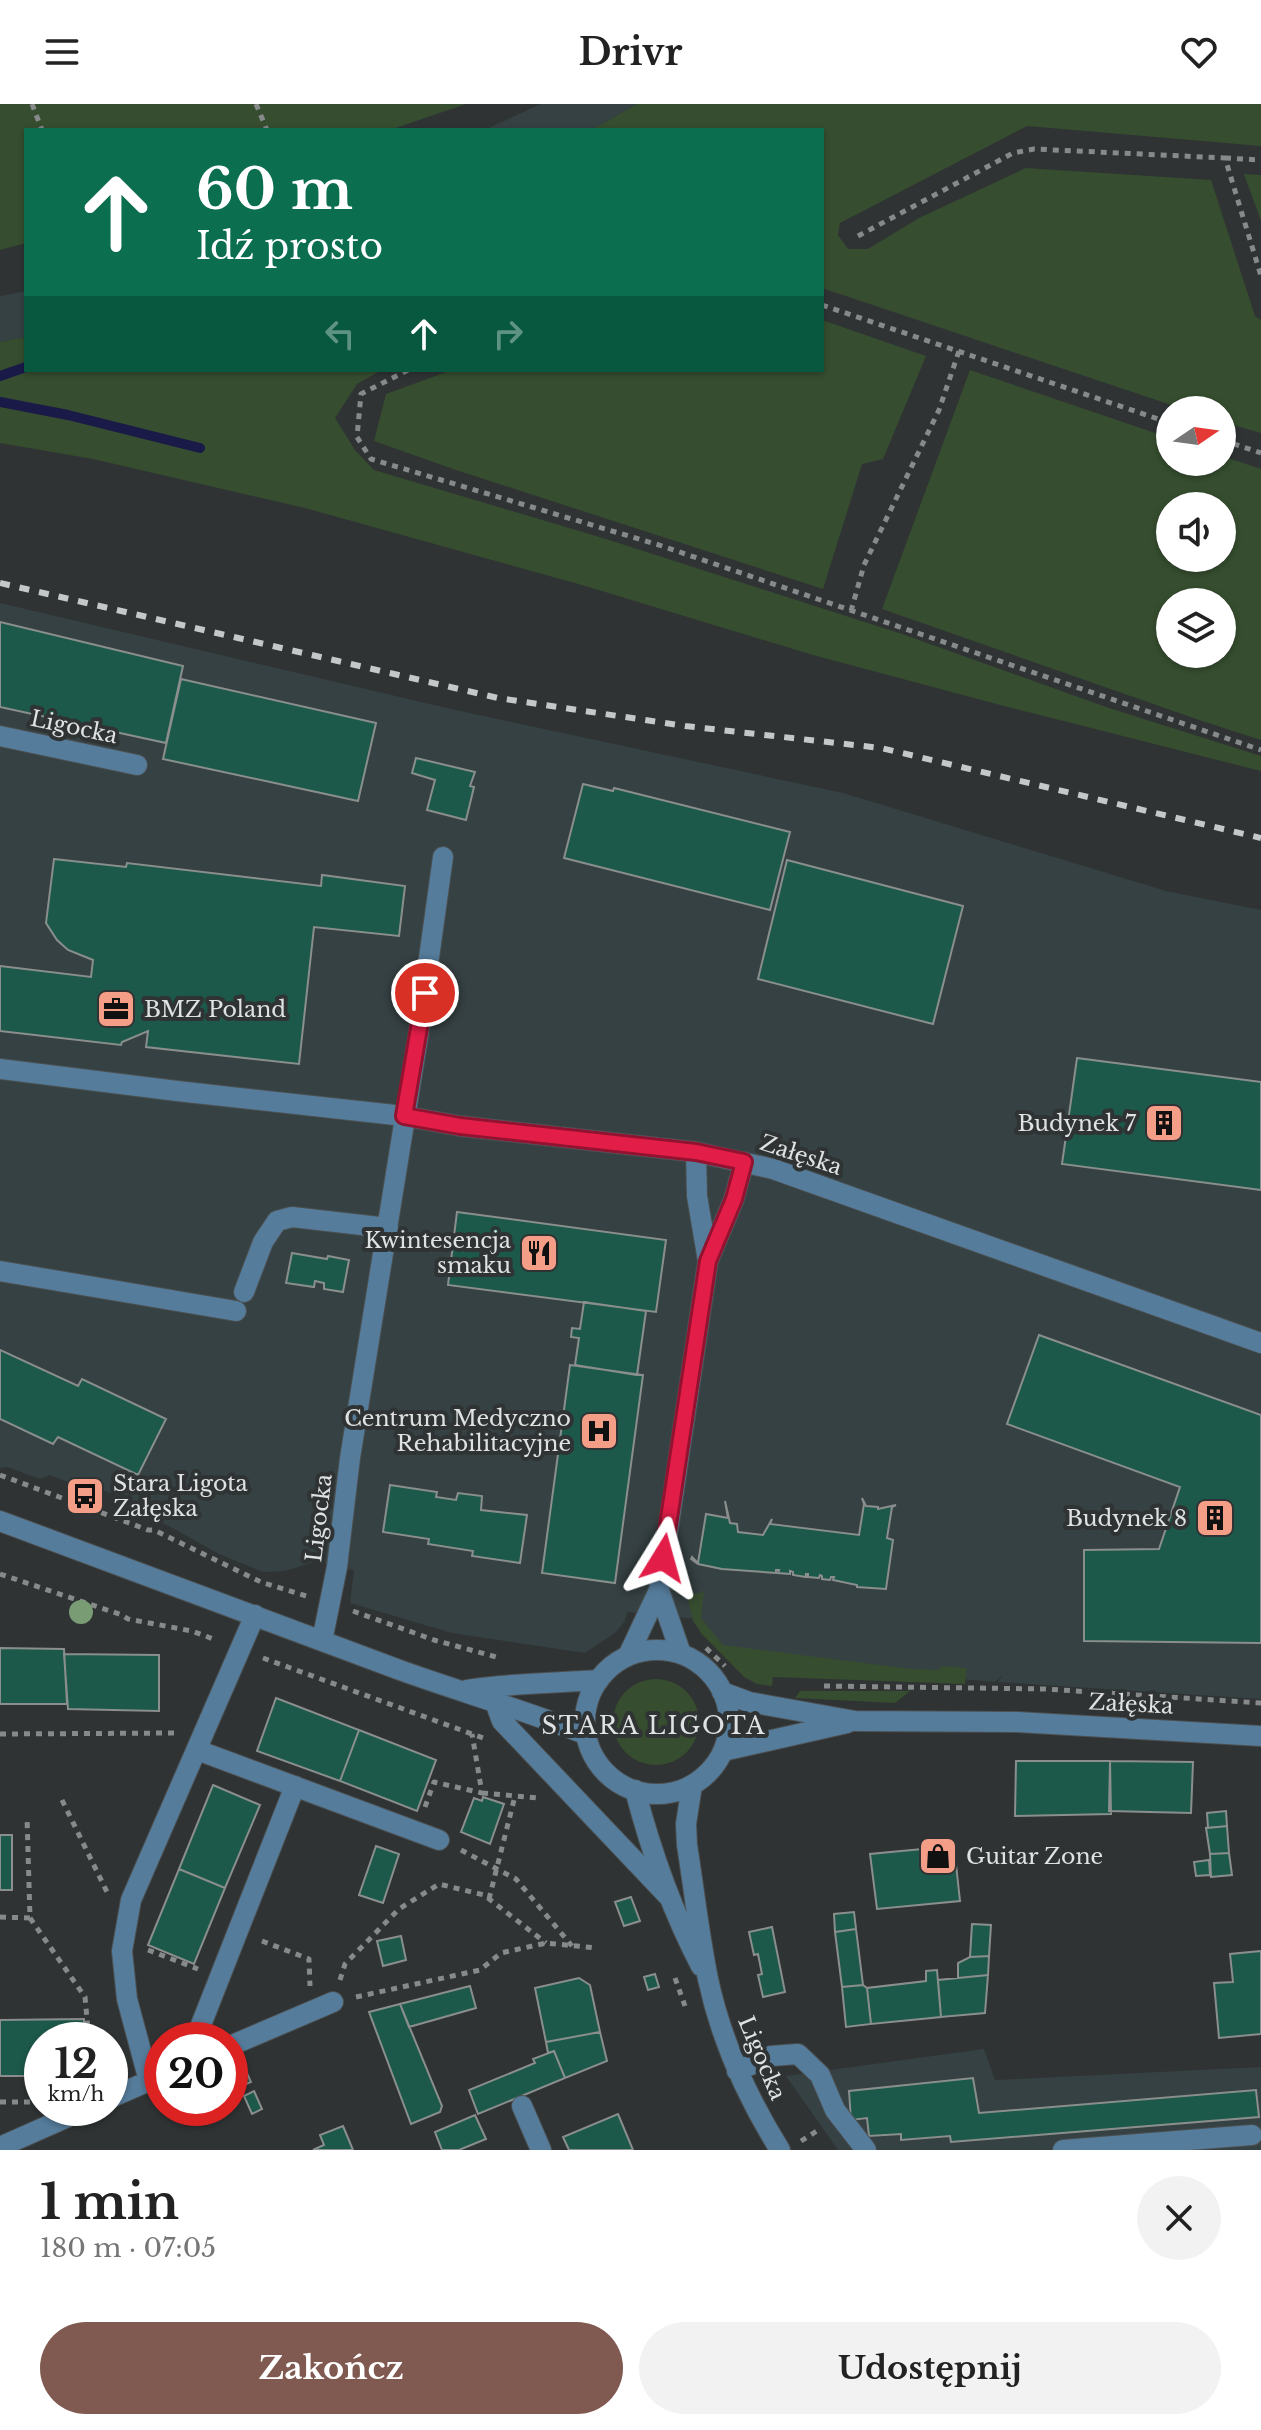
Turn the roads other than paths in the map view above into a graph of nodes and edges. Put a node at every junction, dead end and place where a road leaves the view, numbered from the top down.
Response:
1 (0, 736) edge
2 (137, 765) dead end
3 (443, 857) dead end
4 (0, 1069) edge
5 (404, 1116) junction
6 (696, 1152) junction
7 (744, 1162) junction
8 (388, 1228) junction
9 (708, 1261) junction
10 (0, 1271) edge
11 (1261, 1343) edge
12 (0, 1521) edge
13 (659, 1590) junction
14 (255, 1615) junction
15 (322, 1641) junction
16 (681, 1654) junction
17 (628, 1656) junction
18 (599, 1680) junction
19 (459, 1691) junction
20 (722, 1692) junction
21 (495, 1702) junction
22 (855, 1721) junction
23 (587, 1735) junction
24 (1261, 1736) edge
25 (197, 1750) junction
26 (723, 1751) junction
27 (692, 1785) junction
28 (295, 1786) junction
29 (635, 1790) junction
30 (439, 1840) road end
31 (670, 1898) junction
32 (709, 1981) junction
33 (333, 2002) road end
34 (202, 2022) edge
35 (248, 2038) edge
36 (144, 2047) edge
37 (737, 2071) junction
38 (522, 2106) dead end
39 (47, 2126) edge
40 (1252, 2135) dead end
41 (0, 2147) edge
42 (541, 2150) edge
43 (780, 2150) edge
44 (866, 2150) edge
45 (1063, 2150) edge

1 - 2 street, Ligocka
3 - 5 street, Ligocka
4 - 5 street
5 - 6 street
5 - 8 street, Ligocka
6 - 7 street, Załęska
6 - 9 street
7 - 9 street
7 - 11 street, Załęska
8 - 10 street
8 - 15 street, Ligocka
9 - 13 street
12 - 14 street
13 - 16 street
13 - 17 street
14 - 15 street
14 - 25 street
15 - 19 street
16 - 17 street
16 - 20 street
17 - 18 street
18 - 19 street
18 - 23 street
19 - 21 street
20 - 22 street, Załęska
20 - 26 street
21 - 23 street
21 - 31 street
22 - 24 street, Załęska
22 - 26 street, Załęska
23 - 29 street
25 - 28 street
25 - 36 street
26 - 27 street
27 - 29 street
27 - 32 street, Ligocka
28 - 30 street
28 - 34 street
29 - 31 street, Ligocka
31 - 32 street, Ligocka
32 - 37 street, Ligocka
33 - 35 street
37 - 43 street, Ligocka
37 - 44 street
38 - 42 street
39 - 41 street
40 - 45 street

